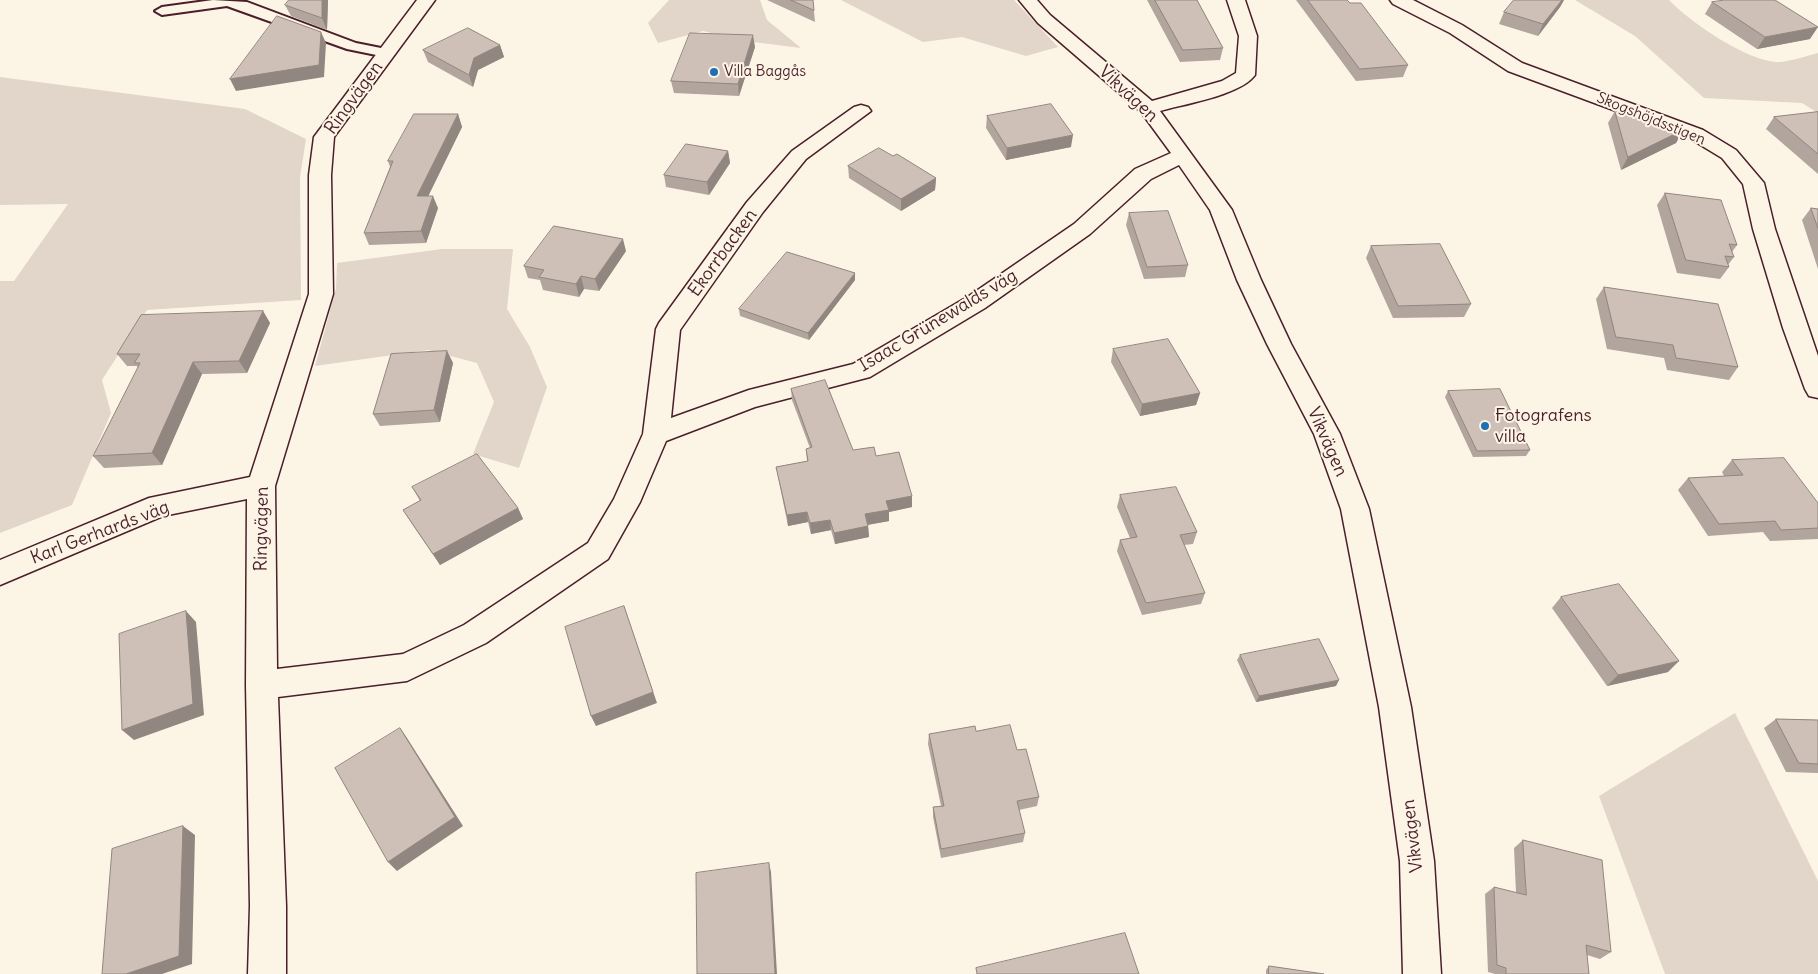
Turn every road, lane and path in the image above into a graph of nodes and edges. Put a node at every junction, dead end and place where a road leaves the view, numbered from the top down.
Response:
1 (426, 0) edge
2 (1028, 0) edge
3 (1236, 0) edge
4 (1398, 0) edge
5 (162, 11) dead end
6 (386, 54) junction
7 (1148, 108) junction
8 (861, 111) dead end
9 (1183, 155) junction
10 (1818, 389) edge
11 (656, 434) junction
12 (260, 486) junction
13 (0, 573) edge
14 (262, 685) junction
15 (267, 974) edge
16 (1422, 974) edge

1 - 6 street, Ringvägen
2 - 7 street, Vikvägen
3 - 7 street
4 - 10 street, Skogshöjdsstigen
5 - 6 lane, Ringvägen
6 - 12 street, Ringvägen
7 - 9 street, Vikvägen
8 - 11 street, Ekorrbacken
9 - 11 street, Isaac Grünewalds väg
9 - 16 street, Vikvägen
11 - 14 street
12 - 13 street, Karl Gerhards väg
12 - 14 street, Ringvägen
14 - 15 street, Ringvägen

